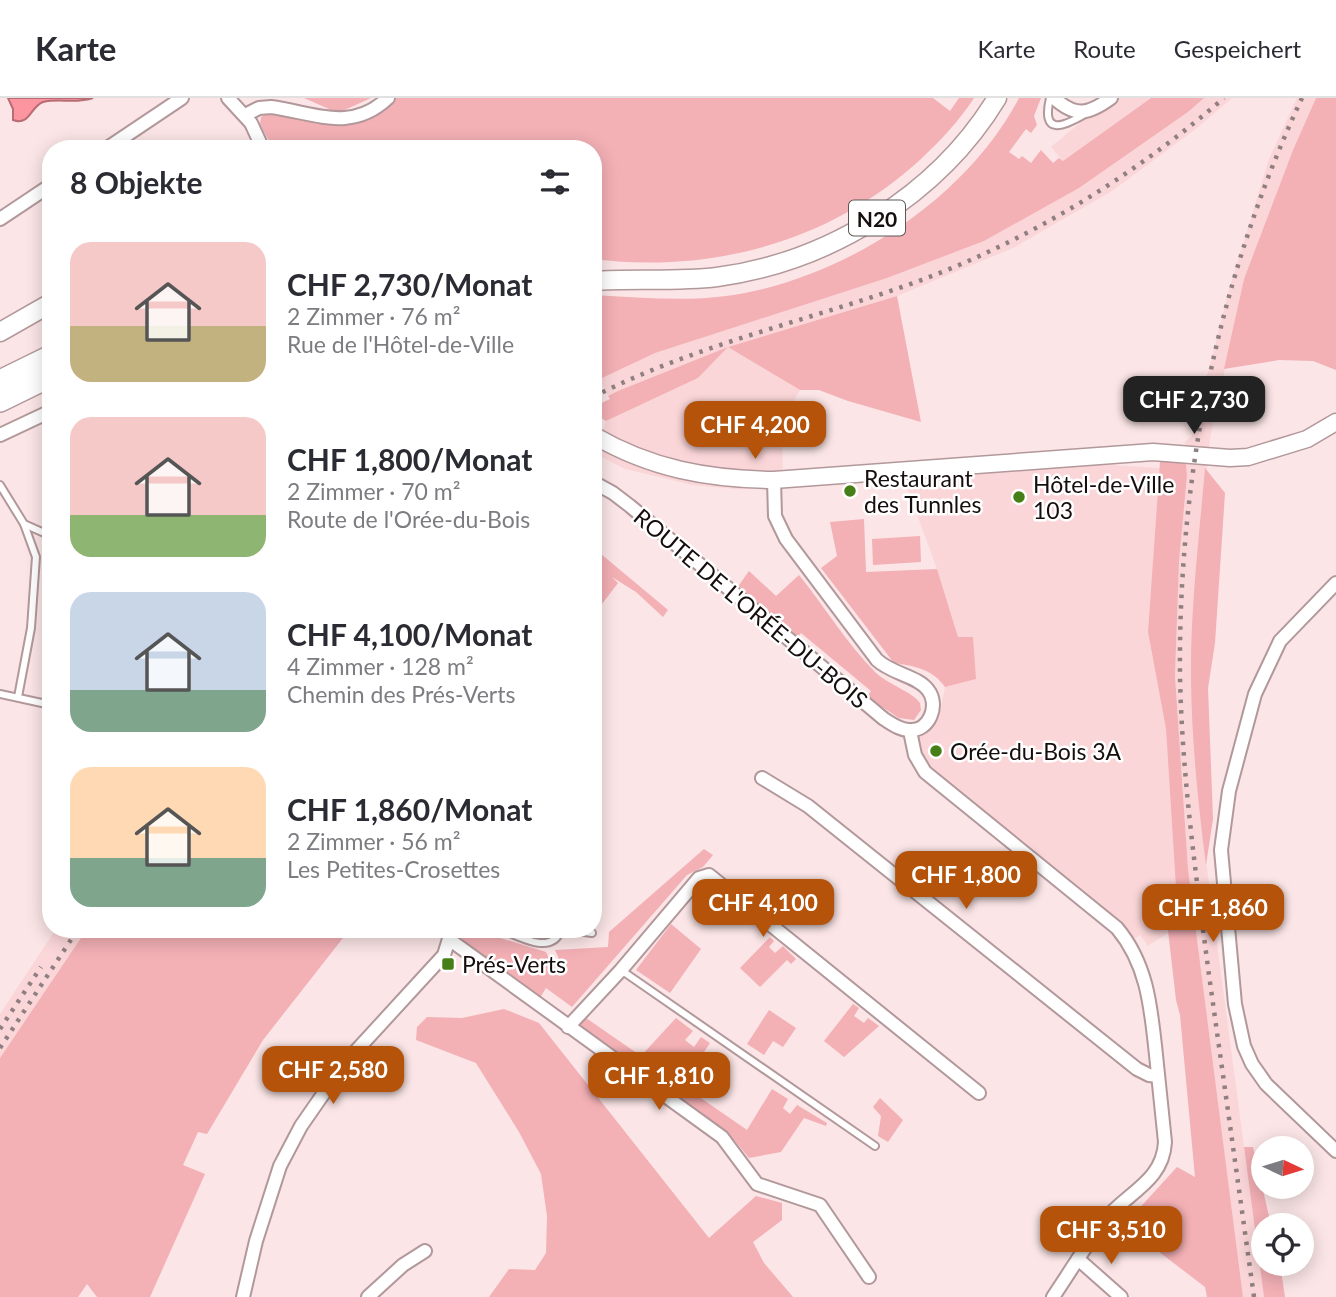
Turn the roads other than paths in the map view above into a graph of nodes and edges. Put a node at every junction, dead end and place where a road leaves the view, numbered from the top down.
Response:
1 (182, 98) edge
2 (228, 98) edge
3 (388, 98) edge
4 (997, 98) edge
5 (1052, 98) edge
6 (1111, 98) edge
7 (1088, 112) junction
8 (245, 115) junction
9 (119, 140) edge
10 (258, 140) edge
11 (42, 191) edge
12 (0, 219) edge
13 (602, 278) edge
14 (42, 308) edge
15 (42, 312) edge
16 (32, 314) junction
17 (0, 332) edge
18 (42, 360) edge
19 (42, 380) edge
20 (0, 381) edge
21 (0, 401) edge
22 (42, 415) edge
23 (1336, 422) edge
24 (0, 435) edge
25 (602, 440) edge
26 (774, 480) junction
27 (0, 485) edge
28 (602, 487) edge
29 (24, 524) junction
30 (42, 532) edge
31 (1336, 583) edge
32 (0, 694) edge
33 (18, 697) junction
34 (42, 703) edge
35 (910, 731) junction
36 (762, 778) dead end
37 (450, 938) edge
38 (455, 938) edge
39 (522, 938) edge
40 (558, 938) edge
41 (621, 970) junction
42 (568, 1027) junction
43 (1158, 1076) junction
44 (979, 1093) dead end
45 (875, 1146) dead end
46 (1336, 1151) edge
47 (425, 1251) dead end
48 (1078, 1259) junction
49 (869, 1277) dead end
50 (243, 1297) edge
51 (368, 1297) edge
52 (1053, 1297) edge
53 (1121, 1297) edge

1 - 9 street
2 - 8 street
3 - 8 street
4 - 13 main road, N20
5 - 7 street
5 - 7 lane
6 - 7 street
8 - 10 street
11 - 12 street
14 - 16 main road
15 - 16 lane
16 - 17 main road
18 - 20 highway
19 - 21 highway
22 - 24 street
23 - 26 main road
25 - 26 main road
26 - 35 street, ROUTE DE L'ORÉE-DU-BOIS
27 - 29 lane
28 - 35 street, ROUTE DE L'ORÉE-DU-BOIS
29 - 30 lane
29 - 33 lane
31 - 46 street
32 - 33 lane
33 - 34 lane
35 - 43 street
36 - 43 street
37 - 50 street
38 - 42 street
39 - 40 lane
41 - 42 street
41 - 44 street
41 - 45 lane
42 - 49 street
43 - 48 street
47 - 51 street
48 - 52 street
48 - 53 street

